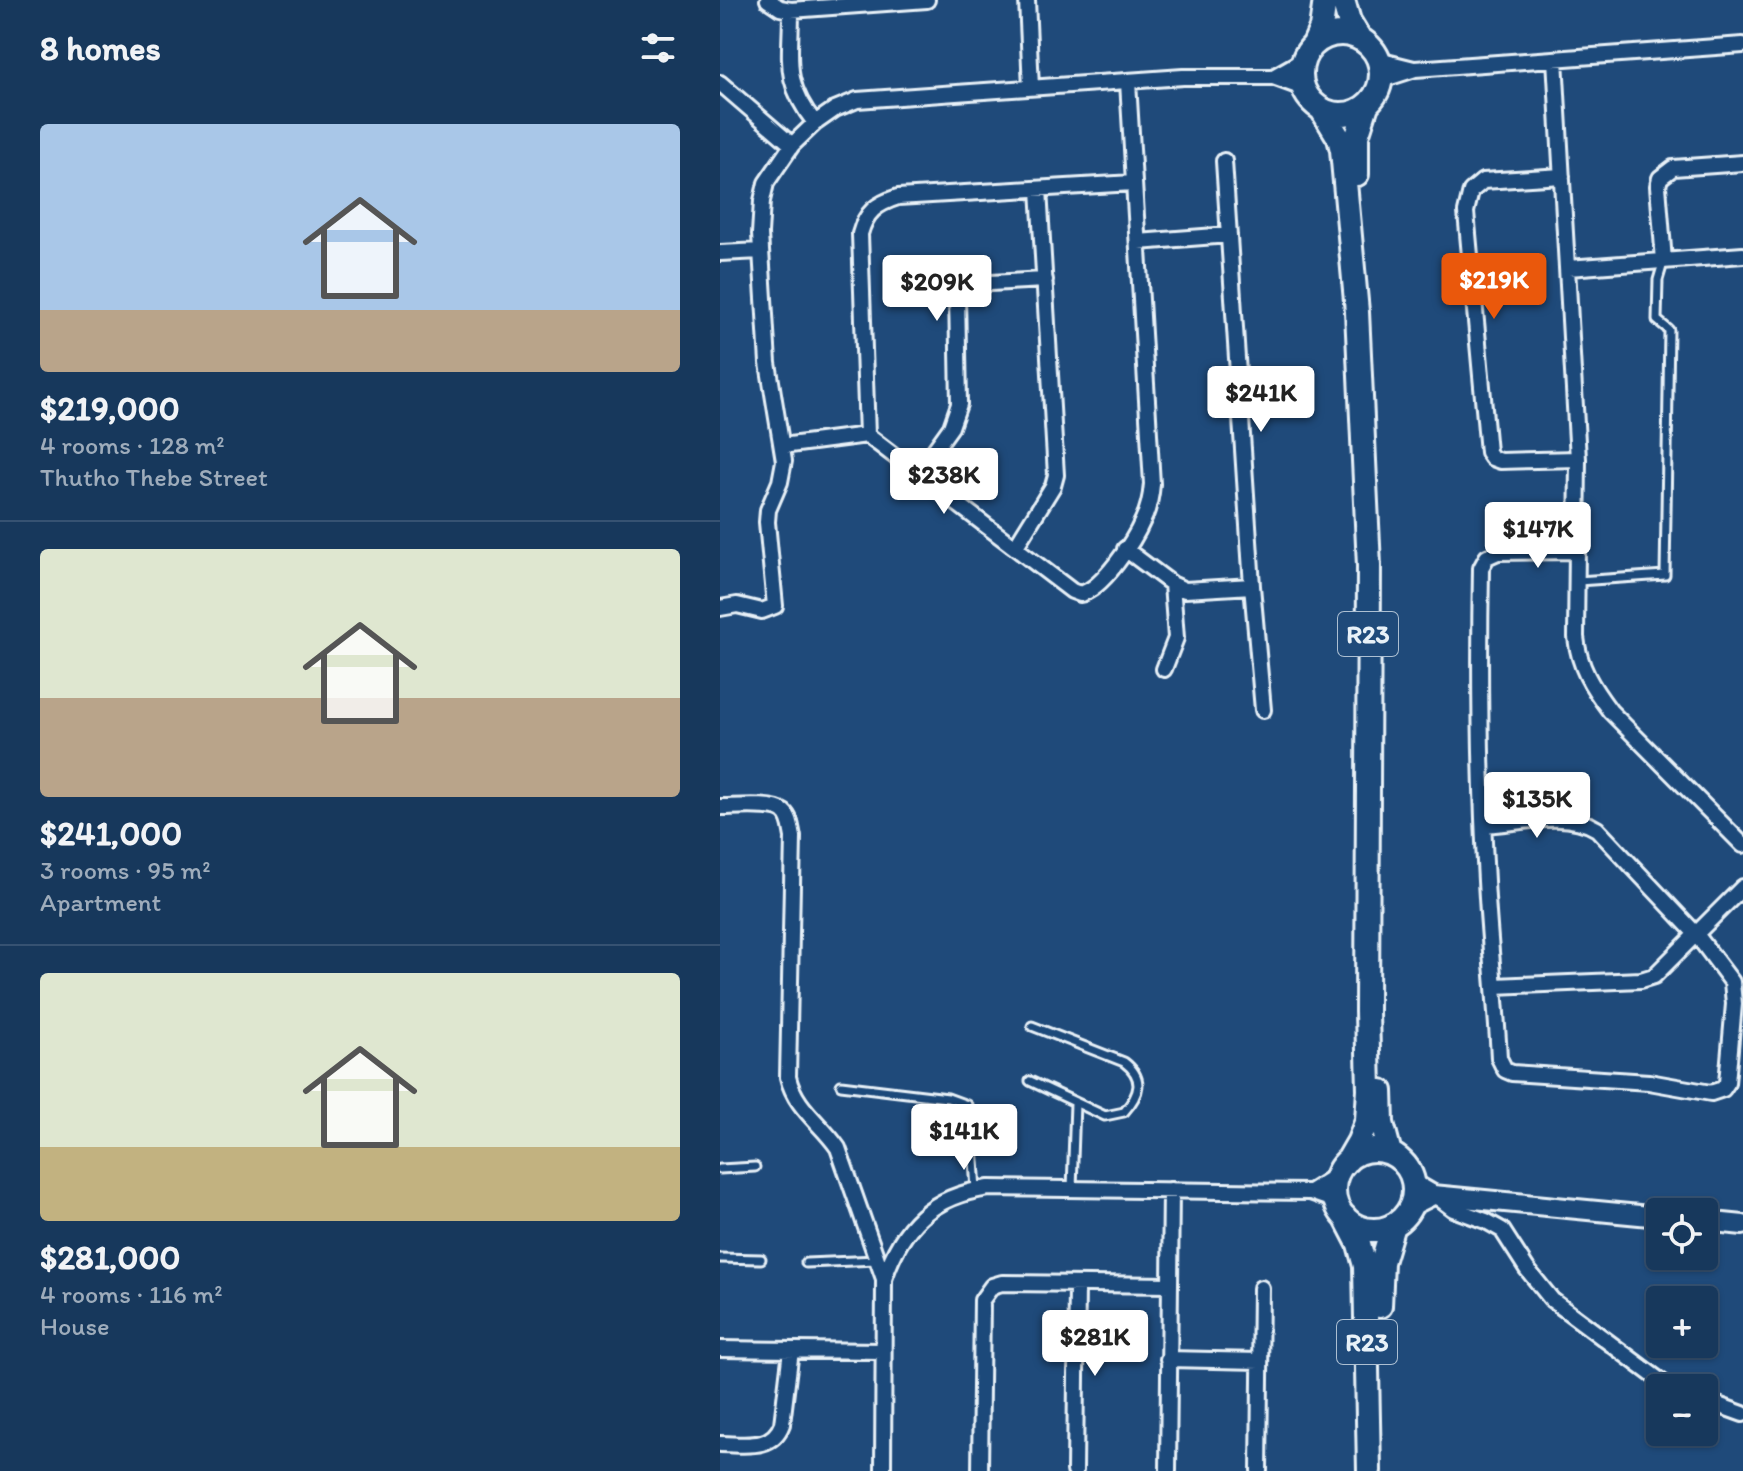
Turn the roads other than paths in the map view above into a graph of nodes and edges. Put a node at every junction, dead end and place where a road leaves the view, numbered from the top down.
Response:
1 (768, 0) edge
2 (927, 0) edge
3 (1027, 0) edge
4 (1325, 0) edge
5 (1343, 0) edge
6 (841, 4) edge
7 (791, 10) junction
8 (1360, 39) junction
9 (1743, 45) edge
10 (1309, 52) junction
11 (1555, 59) junction
12 (1380, 70) junction
13 (1273, 77) junction
14 (1128, 82) junction
15 (722, 88) edge
16 (1031, 88) junction
17 (1303, 88) junction
18 (1367, 105) junction
19 (1322, 110) junction
20 (815, 123) junction
21 (792, 145) junction
22 (1224, 161) dead end
23 (1743, 163) edge
24 (1562, 176) junction
25 (1133, 183) junction
26 (1039, 189) junction
27 (1229, 235) junction
28 (1138, 242) junction
29 (761, 251) junction
30 (720, 253) edge
31 (1743, 255) edge
32 (1664, 261) junction
33 (1568, 268) junction
34 (1045, 280) junction
35 (867, 435) junction
36 (782, 446) junction
37 (1578, 459) junction
38 (918, 473) junction
39 (1016, 546) junction
40 (1125, 549) junction
41 (1577, 551) junction
42 (1578, 581) junction
43 (1172, 584) junction
44 (1252, 586) junction
45 (720, 608) edge
46 (1164, 669) dead end
47 (1263, 710) dead end
48 (720, 807) edge
49 (1484, 825) junction
50 (1743, 845) edge
51 (1743, 887) edge
52 (1696, 934) junction
53 (1495, 986) junction
54 (1032, 1026) dead end
55 (1030, 1081) dead end
56 (841, 1085) dead end
57 (1075, 1103) junction
58 (1390, 1153) junction
59 (755, 1167) dead end
60 (1342, 1167) junction
61 (720, 1169) edge
62 (1072, 1189) junction
63 (976, 1190) junction
64 (1171, 1190) junction
65 (1310, 1192) junction
66 (1424, 1195) junction
67 (1340, 1209) junction
68 (1646, 1216) edge
69 (1718, 1222) edge
70 (1393, 1225) junction
71 (1743, 1225) edge
72 (720, 1258) edge
73 (761, 1259) dead end
74 (877, 1260) junction
75 (806, 1263) dead end
76 (884, 1279) junction
77 (1077, 1284) junction
78 (1170, 1285) junction
79 (1261, 1288) dead end
80 (720, 1349) edge
81 (791, 1350) junction
82 (883, 1351) junction
83 (1168, 1359) junction
84 (1260, 1361) junction
85 (1651, 1374) edge
86 (1718, 1405) edge
87 (1743, 1414) edge
88 (720, 1444) edge
89 (883, 1471) edge
90 (980, 1471) edge
91 (1075, 1471) edge
92 (1168, 1471) edge
93 (1259, 1471) edge
94 (1369, 1471) edge
95 (1381, 1471) edge

1 - 7 street
2 - 6 street
3 - 16 street
4 - 10 main road
5 - 8 main road
6 - 7 street
7 - 20 street
8 - 10 main road
8 - 12 main road
9 - 11 street
10 - 13 street
10 - 17 main road
11 - 12 street
11 - 24 street
12 - 18 main road, R23
13 - 14 street
13 - 17 street
14 - 16 street
14 - 25 street
15 - 21 street
16 - 20 street
17 - 19 main road, R23
18 - 19 main road
18 - 58 main road, R23
19 - 60 main road, R23
20 - 21 street
21 - 29 street
22 - 27 street
23 - 32 street
24 - 33 street
24 - 37 street
25 - 26 street
25 - 28 street
26 - 34 street
26 - 35 street
27 - 28 street
27 - 44 street
28 - 40 street
29 - 30 street
29 - 36 street
31 - 32 street
32 - 33 street
32 - 42 lane
33 - 37 street
34 - 38 street
34 - 39 street
35 - 36 street
35 - 38 street
36 - 45 street
37 - 41 street
38 - 39 street
39 - 40 street
40 - 43 street
41 - 42 street
41 - 49 street
42 - 50 street
43 - 44 street
43 - 46 street
44 - 47 street
48 - 74 street
49 - 52 street
49 - 53 street
51 - 52 street
52 - 53 street
52 - 53 street
54 - 57 lane
55 - 57 lane
56 - 63 lane
57 - 62 lane
58 - 60 main road
58 - 66 main road, R23
59 - 61 lane
60 - 65 street
60 - 67 main road, R23
62 - 63 street
62 - 64 street
63 - 76 street
64 - 65 street
64 - 78 street
65 - 67 street
66 - 68 street
66 - 70 main road, R23
66 - 85 street
67 - 70 main road
67 - 94 main road, R23
69 - 71 street
70 - 95 main road, R23
72 - 73 lane
74 - 75 lane
74 - 76 street
76 - 82 street
77 - 78 street
77 - 90 street
77 - 91 street
78 - 83 street
79 - 84 street
80 - 81 street
81 - 82 street
81 - 88 street
82 - 89 street
83 - 84 street
83 - 92 street
84 - 93 street
86 - 87 street

